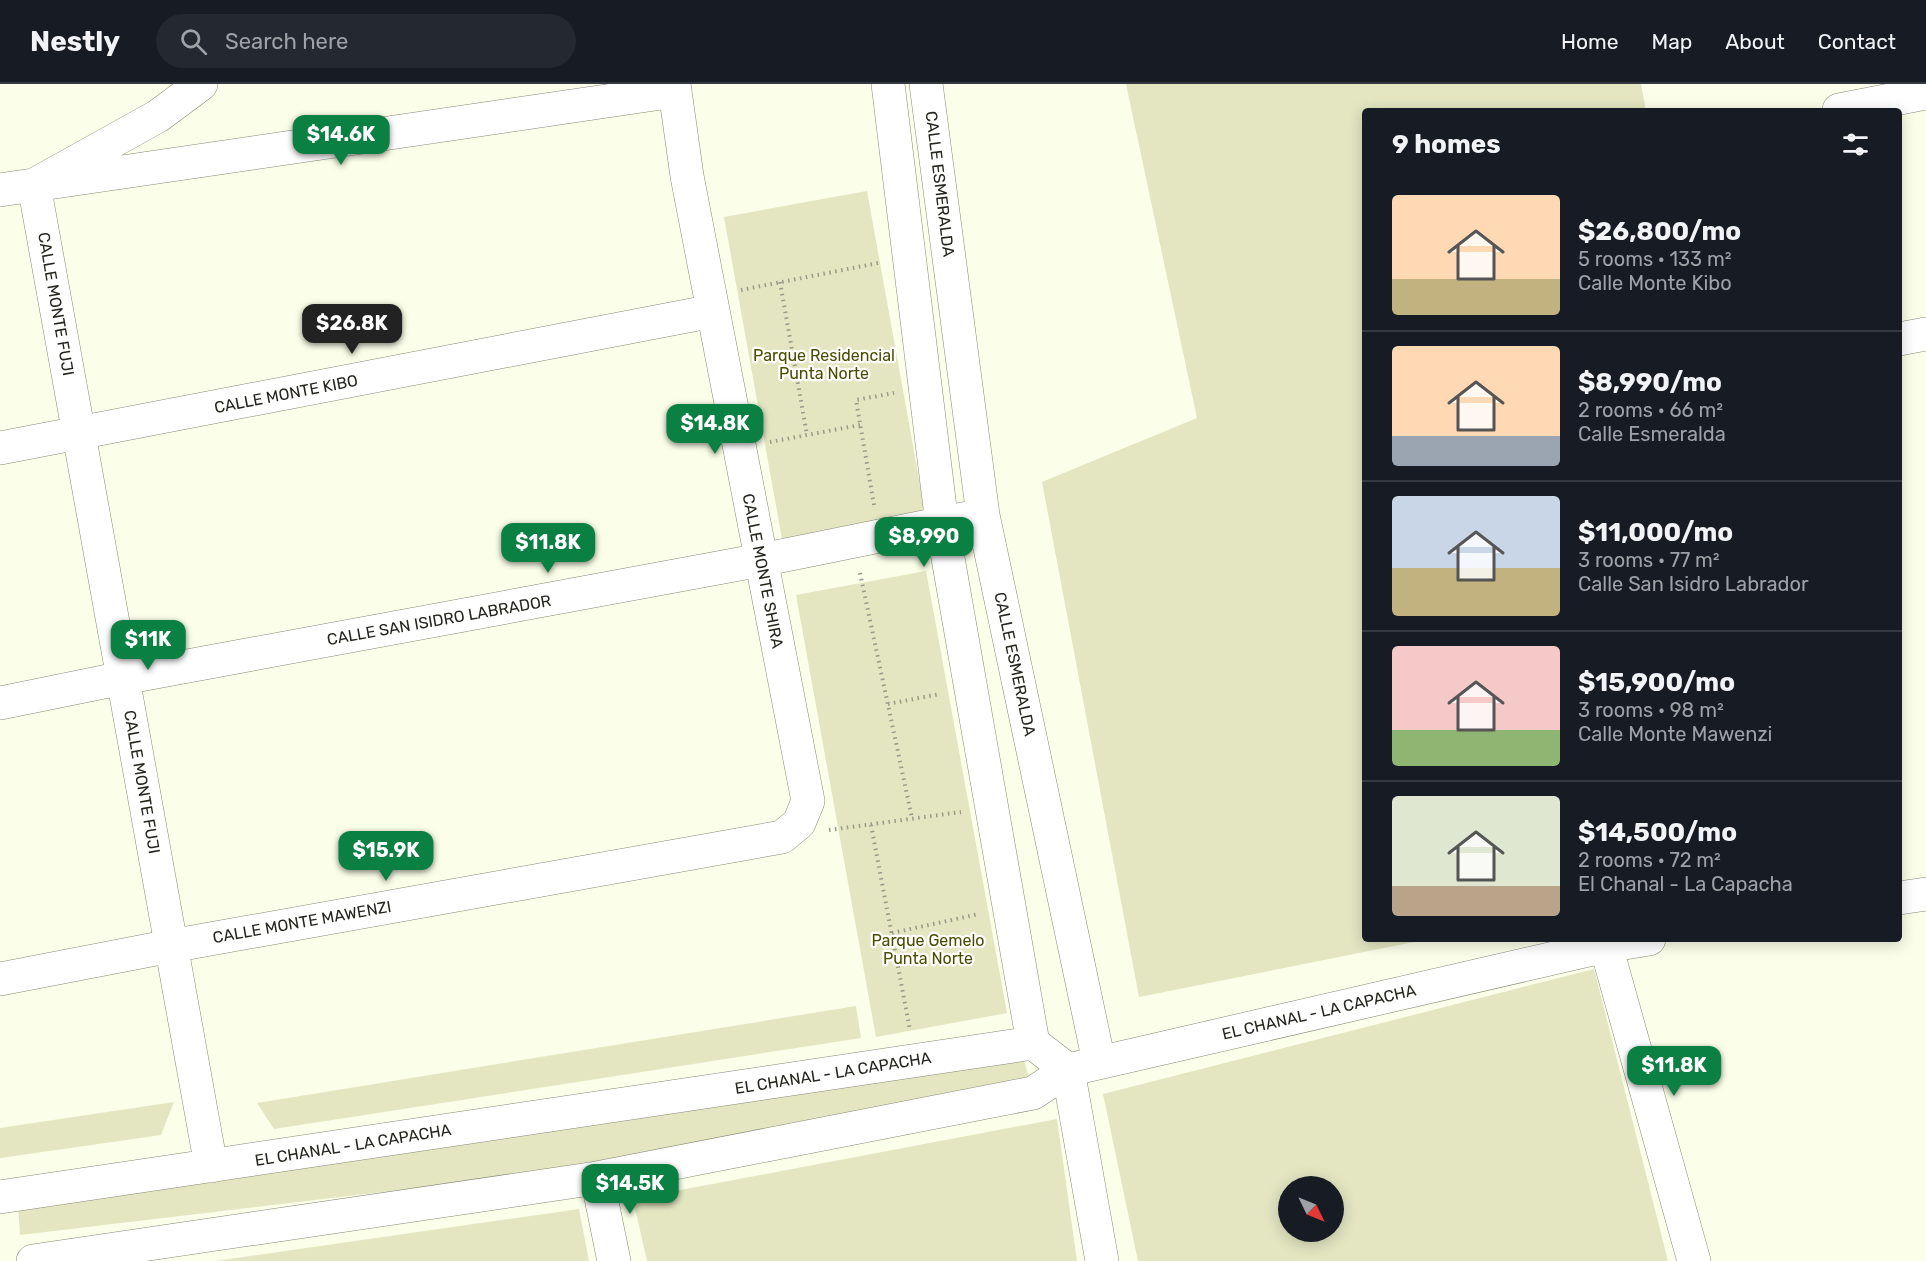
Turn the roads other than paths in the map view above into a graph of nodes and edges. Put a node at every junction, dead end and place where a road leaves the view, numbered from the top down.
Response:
1 (201, 84) edge
2 (888, 84) edge
3 (926, 84) edge
4 (675, 88) edge
5 (1926, 93) edge
6 (1849, 108) edge
7 (34, 185) junction
8 (0, 190) edge
9 (711, 304) junction
10 (1926, 334) edge
11 (1902, 338) edge
12 (80, 434) junction
13 (0, 448) edge
14 (983, 515) junction
15 (942, 524) junction
16 (761, 560) junction
17 (123, 678) junction
18 (0, 703) edge
19 (782, 837) joint
20 (1926, 894) edge
21 (1902, 898) edge
22 (1631, 942) edge
23 (171, 946) junction
24 (1606, 946) junction
25 (0, 979) edge
26 (1033, 1043) junction
27 (1084, 1066) junction
28 (211, 1166) junction
29 (597, 1178) junction
30 (0, 1197) edge
31 (33, 1261) edge
32 (614, 1261) edge
33 (1102, 1261) edge
34 (1694, 1261) edge

1 - 7 street
2 - 15 street
3 - 14 street, CALLE ESMERALDA
4 - 7 street
4 - 9 street, CALLE MONTE SHIRA
5 - 6 street
7 - 8 street
7 - 12 street, CALLE MONTE FUJI
9 - 12 street, CALLE MONTE KIBO
9 - 16 street, CALLE MONTE SHIRA
10 - 11 street
12 - 13 street, CALLE MONTE KIBO
12 - 17 street, CALLE MONTE FUJI
14 - 15 street, CALLE SAN ISIDRO LABRADOR
14 - 27 street, CALLE ESMERALDA
15 - 16 street, CALLE SAN ISIDRO LABRADOR
15 - 26 street
16 - 17 street, CALLE SAN ISIDRO LABRADOR
16 - 19 street, CALLE MONTE SHIRA
17 - 18 street, CALLE SAN ISIDRO LABRADOR
17 - 23 street, CALLE MONTE FUJI
19 - 23 street, CALLE MONTE MAWENZI
20 - 21 street
22 - 24 street, EL CHANAL - LA CAPACHA
23 - 25 street, CALLE MONTE MAWENZI
23 - 28 street, CALLE MONTE FUJI
24 - 27 street, EL CHANAL - LA CAPACHA
24 - 34 street
26 - 27 street
26 - 28 street, EL CHANAL - LA CAPACHA
27 - 29 street
27 - 33 street, CALLE ESMERALDA
28 - 30 street, EL CHANAL - LA CAPACHA
29 - 31 street
29 - 32 street

